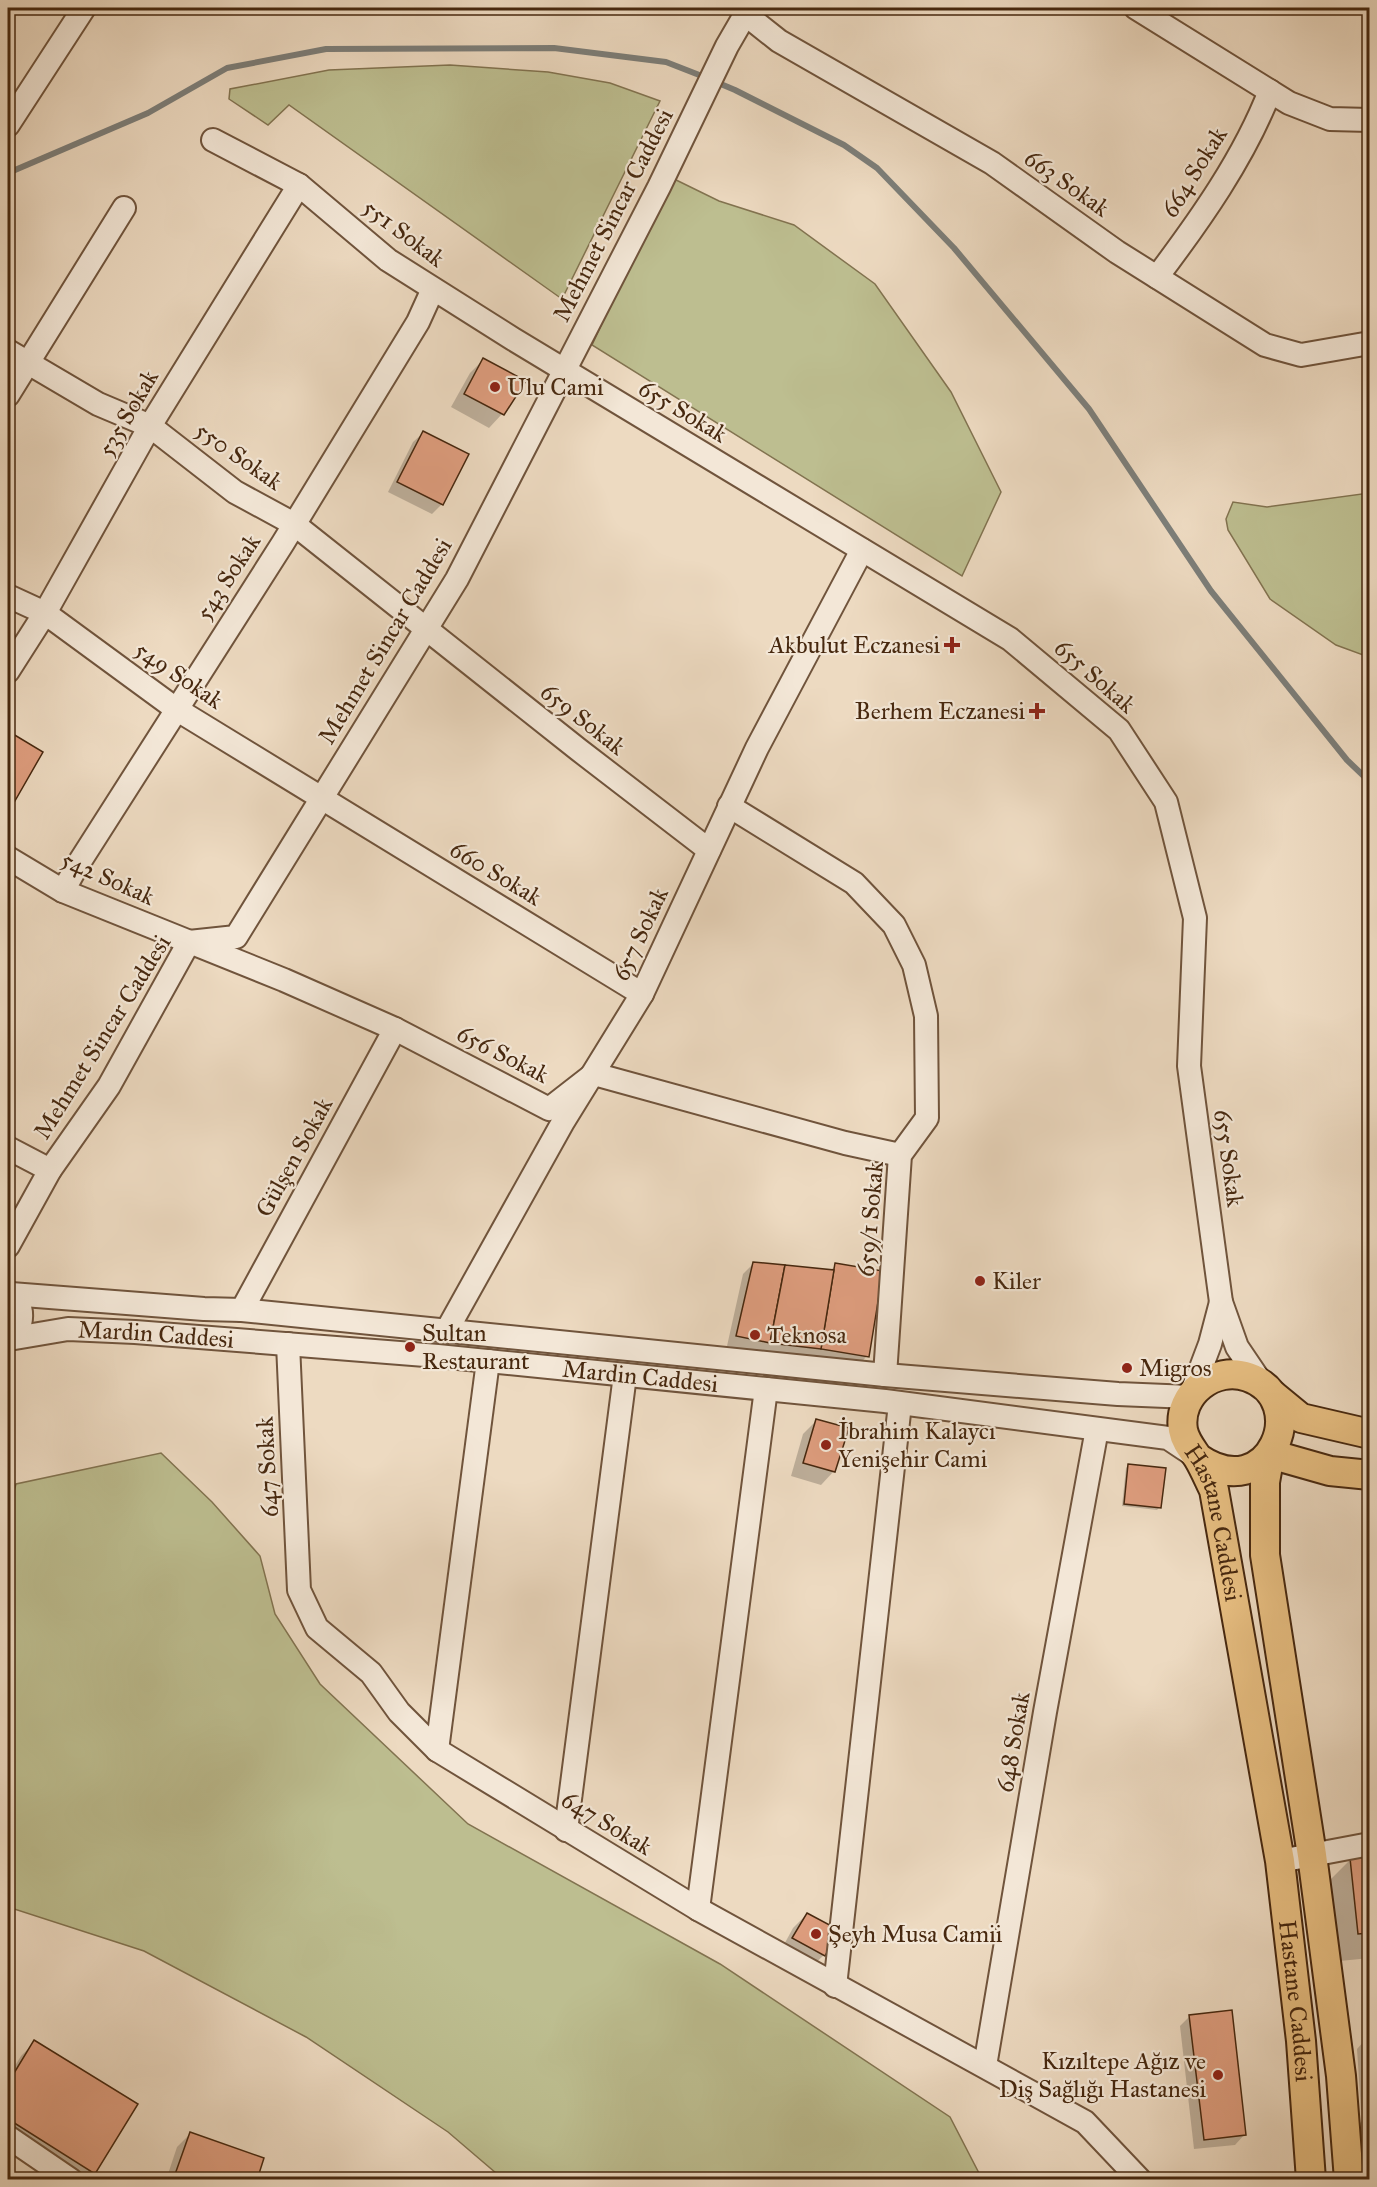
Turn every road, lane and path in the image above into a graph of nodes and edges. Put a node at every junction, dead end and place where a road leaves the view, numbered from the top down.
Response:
1 (84, 8) edge
2 (1136, 8) edge
3 (745, 10) edge
4 (1270, 91) junction
5 (1370, 120) edge
6 (8, 124) edge
7 (213, 140) dead end
8 (300, 185) junction
9 (124, 208) dead end
10 (1157, 277) junction
11 (433, 289) junction
12 (1370, 343) edge
13 (17, 356) edge
14 (564, 371) junction
15 (8, 395) edge
16 (150, 426) junction
17 (294, 524) junction
18 (862, 550) junction
19 (8, 596) edge
20 (45, 613) junction
21 (426, 629) junction
22 (8, 671) edge
23 (176, 709) junction
24 (322, 798) junction
25 (729, 806) junction
26 (709, 850) junction
27 (8, 858) edge
28 (63, 891) junction
29 (189, 942) junction
30 (642, 994) junction
31 (395, 1029) junction
32 (594, 1074) junction
33 (8, 1148) edge
34 (900, 1155) junction
35 (50, 1170) junction
36 (8, 1246) edge
37 (9, 1293) edge
38 (1221, 1302) junction
39 (242, 1310) junction
40 (447, 1330) junction
41 (8, 1340) edge
42 (288, 1344) junction
43 (488, 1361) junction
44 (625, 1375) junction
45 (885, 1376) junction
46 (766, 1389) junction
47 (1267, 1390) junction
48 (1190, 1396) junction
49 (900, 1404) junction
50 (1097, 1429) junction
51 (1370, 1434) edge
52 (1270, 1454) junction
53 (1198, 1458) junction
54 (1370, 1475) edge
55 (437, 1750) junction
56 (566, 1830) junction
57 (1370, 1844) edge
58 (1312, 1855) junction
59 (1280, 1861) junction
60 (698, 1909) junction
61 (836, 1986) junction
62 (1334, 2037) junction
63 (1301, 2042) junction
64 (984, 2066) junction
65 (8, 2137) edge
66 (71, 2180) edge
67 (1140, 2180) edge
68 (1311, 2180) edge
69 (1349, 2180) edge

1 - 6 street
2 - 4 street
3 - 10 street, 663 Sokak
3 - 14 street, Mehmet Sincar Caddesi
4 - 5 street
4 - 10 street, 664 Sokak
7 - 8 street, 551 Sokak
8 - 11 street, 551 Sokak
8 - 16 street, 535 Sokak
9 - 13 street
10 - 12 street, 663 Sokak
11 - 14 street, 551 Sokak
11 - 17 street, 543 Sokak
13 - 15 street
13 - 16 street, 550 Sokak
14 - 18 street, 655 Sokak
14 - 21 street, Mehmet Sincar Caddesi
16 - 17 street, 550 Sokak
16 - 20 street, 535 Sokak
17 - 21 street, 550 Sokak
17 - 23 street, 543 Sokak
18 - 25 street, 657 Sokak
18 - 38 street, 655 Sokak
19 - 20 street, 549 Sokak
20 - 22 street, 535 Sokak
20 - 23 street, 549 Sokak
21 - 24 street, Mehmet Sincar Caddesi
21 - 26 street, 659 Sokak
23 - 24 street, 549 Sokak
23 - 28 street, 543 Sokak
24 - 29 street, Mehmet Sincar Caddesi
24 - 30 street, 660 Sokak
25 - 26 street, 657 Sokak
25 - 34 street, 659/1 Sokak
26 - 30 street, 657 Sokak
27 - 28 street, 542 Sokak
28 - 29 street, 542 Sokak
29 - 31 street, 656 Sokak
29 - 35 street, Mehmet Sincar Caddesi
30 - 32 street, 657 Sokak
31 - 32 street, 656 Sokak
31 - 39 street, Gülşen Sokak
32 - 34 street
32 - 40 street, 657 Sokak
33 - 35 street
34 - 45 street, 659/1 Sokak
35 - 36 street, Mehmet Sincar Caddesi
37 - 39 street, Mardin Caddesi
37 - 41 street, Mardin Caddesi
38 - 47 street, 655 Sokak
38 - 48 street, 655 Sokak
39 - 40 street, Mardin Caddesi
40 - 45 street, Mardin Caddesi
41 - 42 street, Mardin Caddesi
42 - 43 street, Mardin Caddesi
42 - 55 street, 647 Sokak
43 - 44 street, Mardin Caddesi
43 - 55 street
44 - 46 street, Mardin Caddesi
44 - 56 street
45 - 48 street, Mardin Caddesi
46 - 49 street, Mardin Caddesi
46 - 60 street
47 - 48 main road
47 - 51 main road
47 - 52 main road
48 - 53 main road
49 - 50 street, Mardin Caddesi
49 - 61 street
50 - 53 street, Mardin Caddesi
50 - 64 street, 648 Sokak
52 - 53 main road, Hastane Caddesi
52 - 54 main road
52 - 58 main road, Hastane Caddesi
53 - 59 main road, Hastane Caddesi
55 - 56 street, 647 Sokak
56 - 60 street, 647 Sokak
57 - 58 street
58 - 59 street
58 - 62 main road, Hastane Caddesi
59 - 63 main road, Hastane Caddesi
60 - 61 street, 647 Sokak
61 - 64 street, 647 Sokak
62 - 63 main road
62 - 69 main road, Hastane Caddesi
63 - 68 main road, Hastane Caddesi
64 - 67 street, 647 Sokak
65 - 66 street

